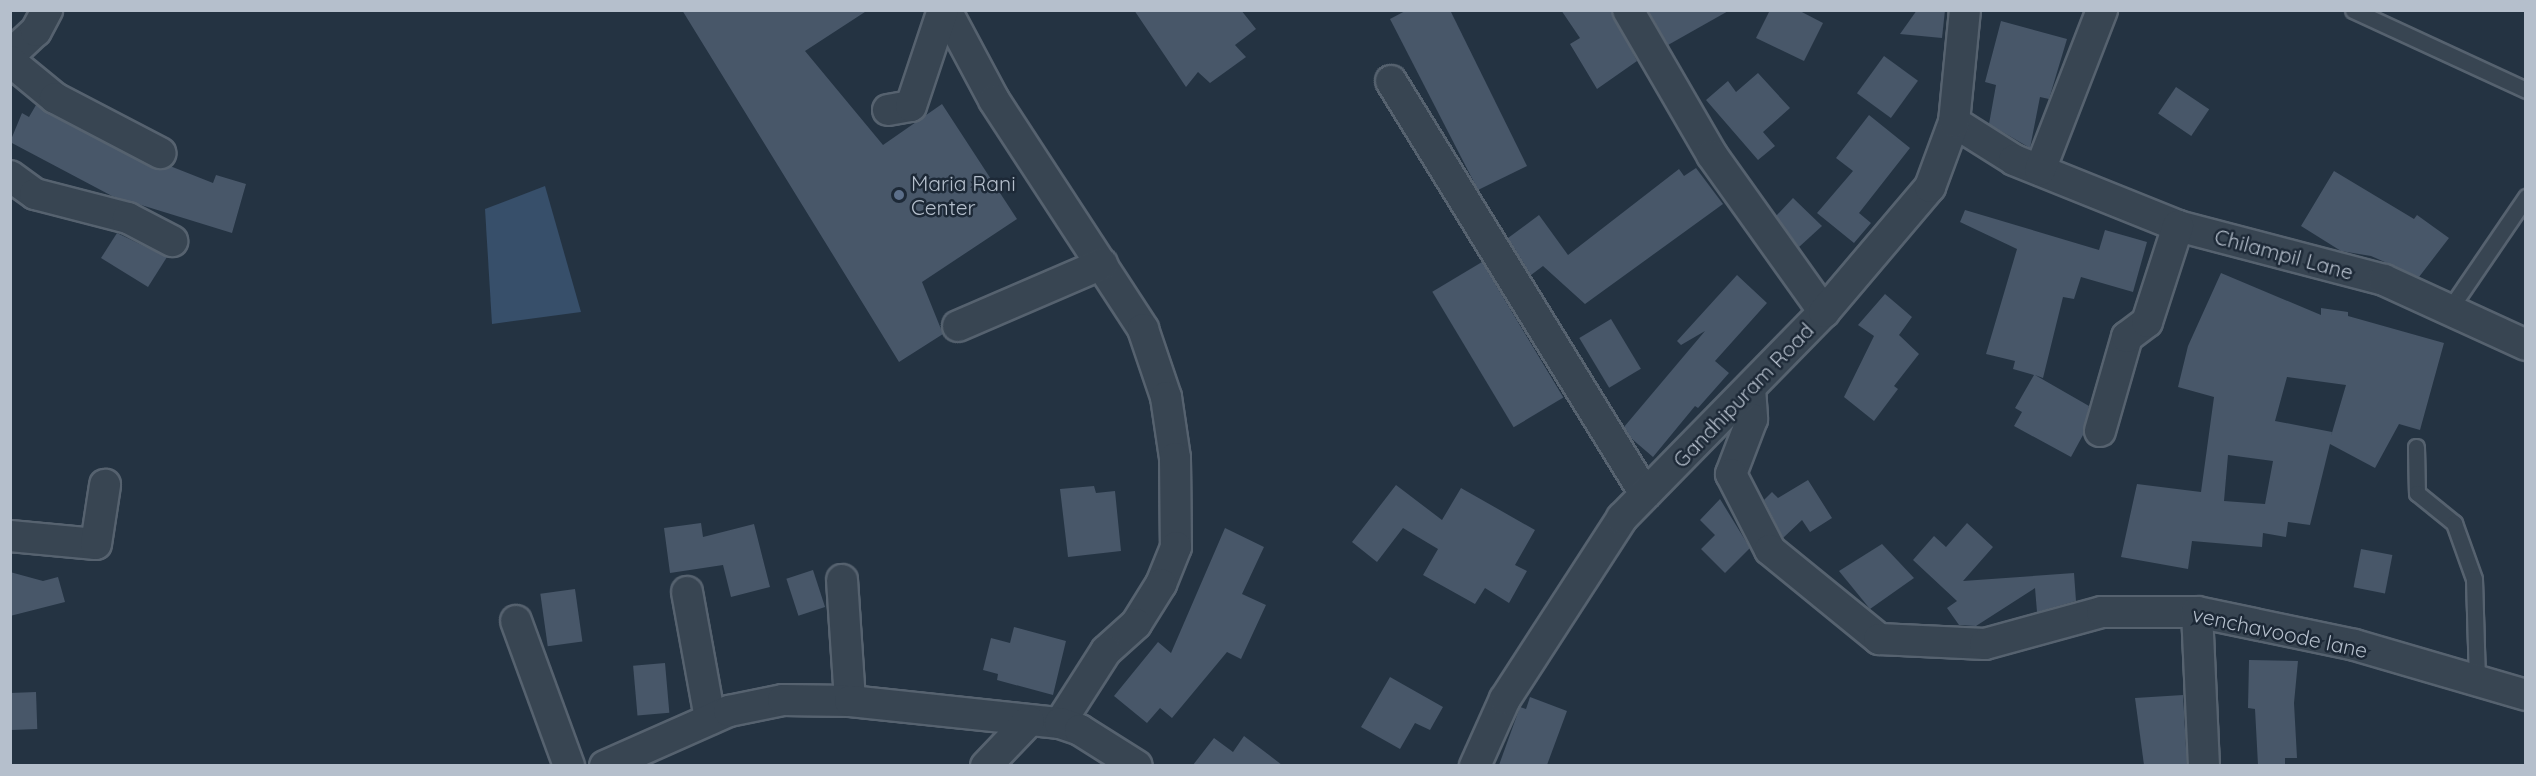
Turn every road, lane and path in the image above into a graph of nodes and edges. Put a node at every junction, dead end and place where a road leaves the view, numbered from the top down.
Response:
1 (47, 10) edge
2 (944, 10) edge
3 (1628, 10) edge
4 (1965, 10) edge
5 (2102, 10) edge
6 (2353, 10) edge
7 (10, 55) edge
8 (10, 61) edge
9 (1391, 81) dead end
10 (2526, 90) edge
11 (888, 110) dead end
12 (1954, 122) junction
13 (160, 153) dead end
14 (2040, 170) junction
15 (10, 176) edge
16 (2526, 197) edge
17 (2178, 226) junction
18 (172, 241) dead end
19 (1102, 264) junction
20 (2449, 310) junction
21 (1824, 312) junction
22 (958, 326) dead end
23 (2526, 345) edge
24 (1750, 388) junction
25 (2100, 431) dead end
26 (2416, 447) dead end
27 (105, 485) dead end
28 (1645, 494) junction
29 (10, 536) edge
30 (842, 580) dead end
31 (687, 592) dead end
32 (2197, 612) junction
33 (516, 621) dead end
34 (2477, 681) junction
35 (2526, 695) edge
36 (850, 701) junction
37 (710, 719) junction
38 (1029, 721) junction
39 (1060, 723) junction
40 (569, 765) edge
41 (605, 765) edge
42 (986, 765) edge
43 (1137, 765) edge
44 (1475, 765) edge
45 (2204, 765) edge

1 - 7 street
2 - 11 street
2 - 19 street
3 - 21 street
4 - 12 street, Gandhipuram Road
5 - 14 street
6 - 10 lane
8 - 13 street
9 - 28 street
12 - 14 street, Chilampil Lane
12 - 21 street, Gandhipuram Road
14 - 17 street, Chilampil Lane
15 - 18 street
16 - 20 lane
17 - 20 street, Chilampil Lane
17 - 25 street
19 - 22 street
19 - 39 street
20 - 23 street, Chilampil Lane
21 - 24 street, Gandhipuram Road
24 - 28 street, Gandhipuram Road
24 - 32 street, venchavoode lane
26 - 34 lane
27 - 29 street
28 - 44 street, Gandhipuram Road
30 - 36 street
31 - 37 street
32 - 34 street, venchavoode lane
32 - 45 street
33 - 40 street
34 - 35 street, venchavoode lane
36 - 37 street
36 - 38 street
37 - 41 street
38 - 39 street
38 - 42 street
39 - 43 street

